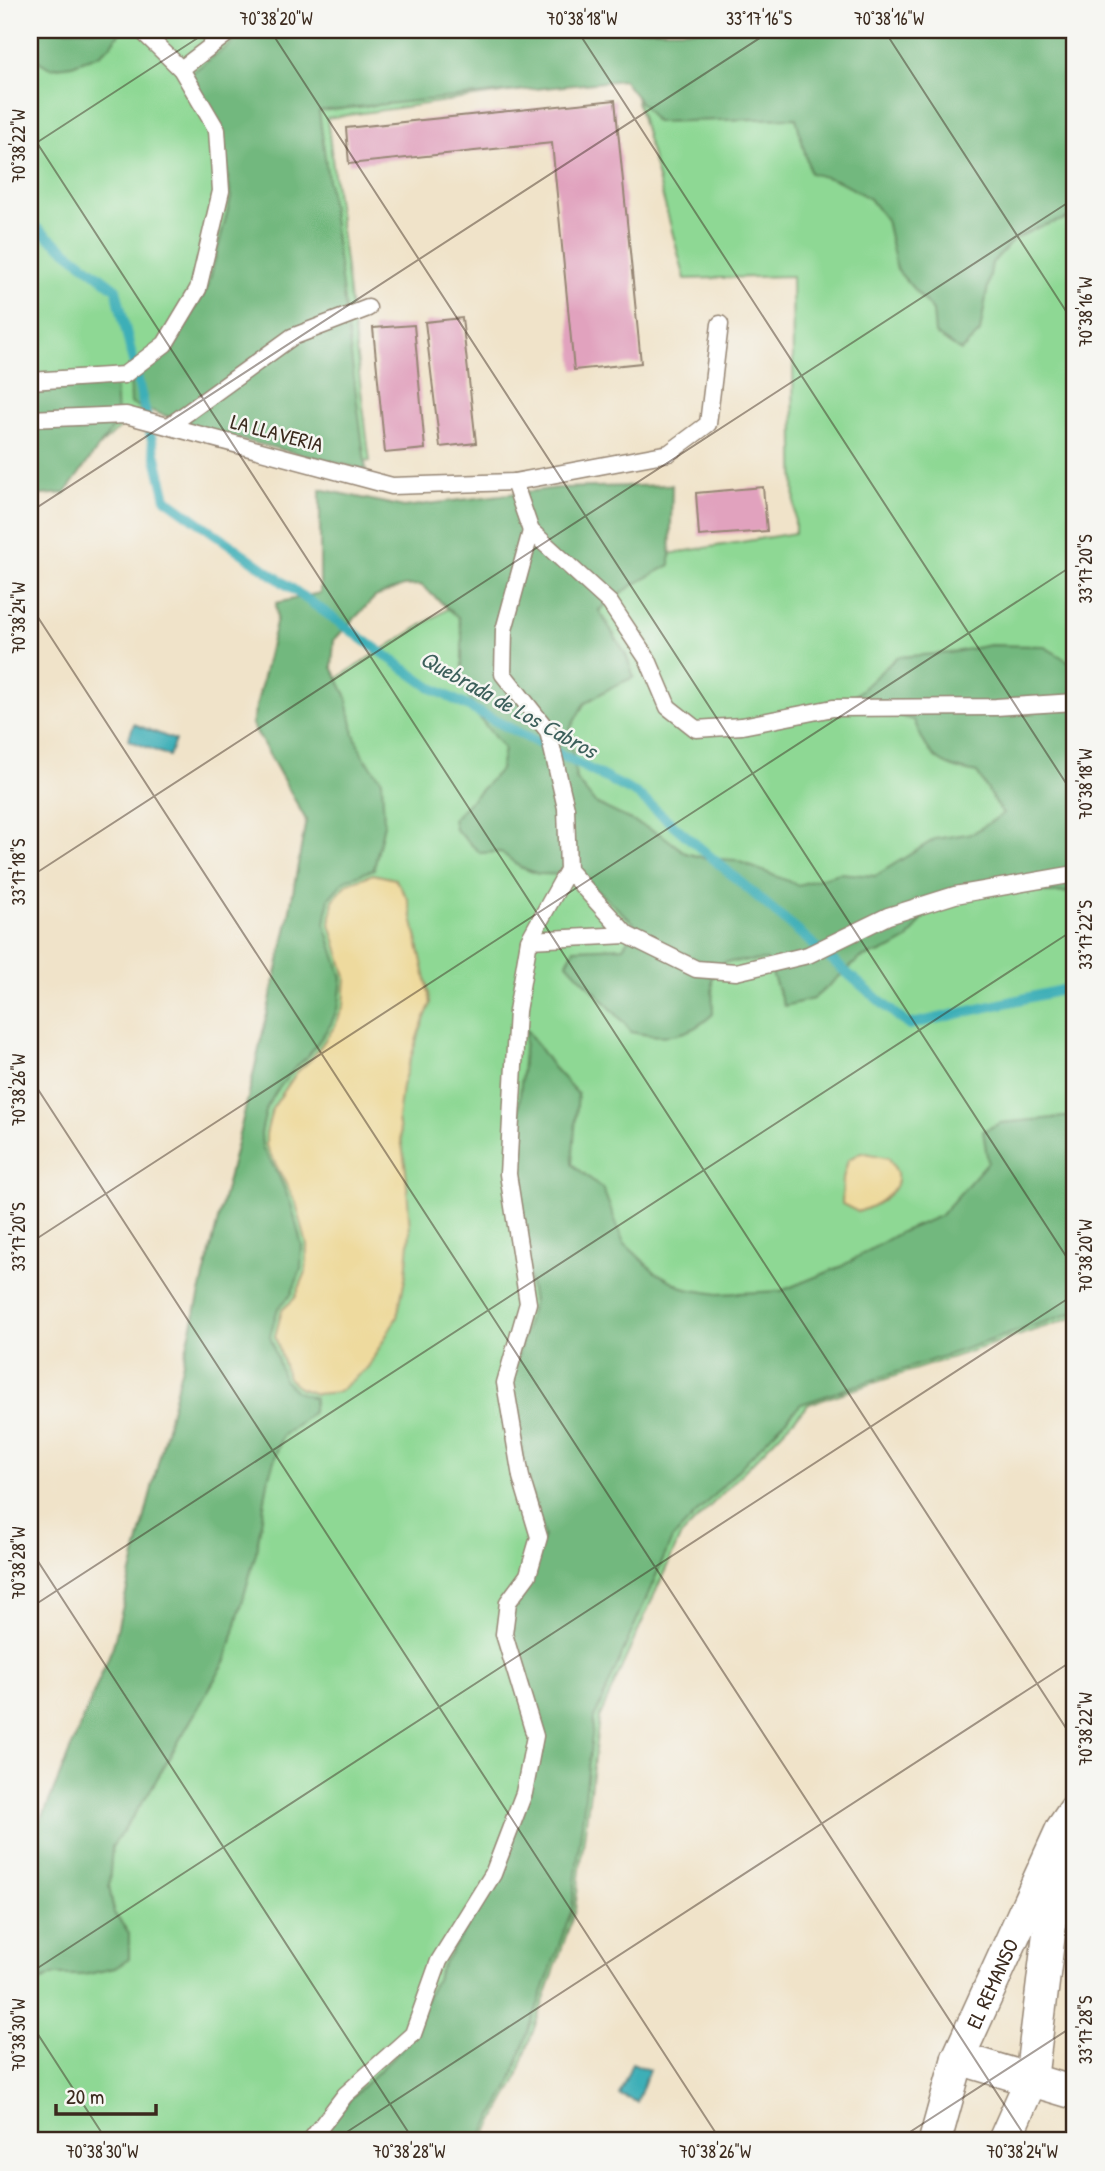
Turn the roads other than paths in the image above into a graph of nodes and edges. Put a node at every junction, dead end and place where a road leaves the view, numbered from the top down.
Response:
1 (141, 30) edge
2 (232, 30) edge
3 (181, 69) junction
4 (368, 308) dead end
5 (720, 324) dead end
6 (30, 381) edge
7 (30, 419) edge
8 (170, 426) junction
9 (514, 482) junction
10 (531, 531) junction
11 (1075, 702) edge
12 (568, 870) junction
13 (1075, 874) edge
14 (627, 935) junction
15 (529, 940) junction
16 (1069, 1820) edge
17 (958, 2058) junction
18 (1031, 2080) junction
19 (1075, 2093) edge
20 (310, 2141) edge
21 (935, 2141) edge
22 (1004, 2141) edge

1 - 3 lane
2 - 3 lane
3 - 6 lane
4 - 8 lane
5 - 9 lane, LA LLAVERIA
7 - 8 lane, LA LLAVERIA
8 - 9 lane, LA LLAVERIA
9 - 10 lane
10 - 11 lane
10 - 12 lane
12 - 14 lane
12 - 15 lane
13 - 14 lane
14 - 15 lane
15 - 20 lane
16 - 17 street, EL REMANSO
16 - 18 street, EL REMANSO
17 - 18 street
17 - 21 street, EL REMANSO
18 - 19 street
18 - 22 street, EL REMANSO

